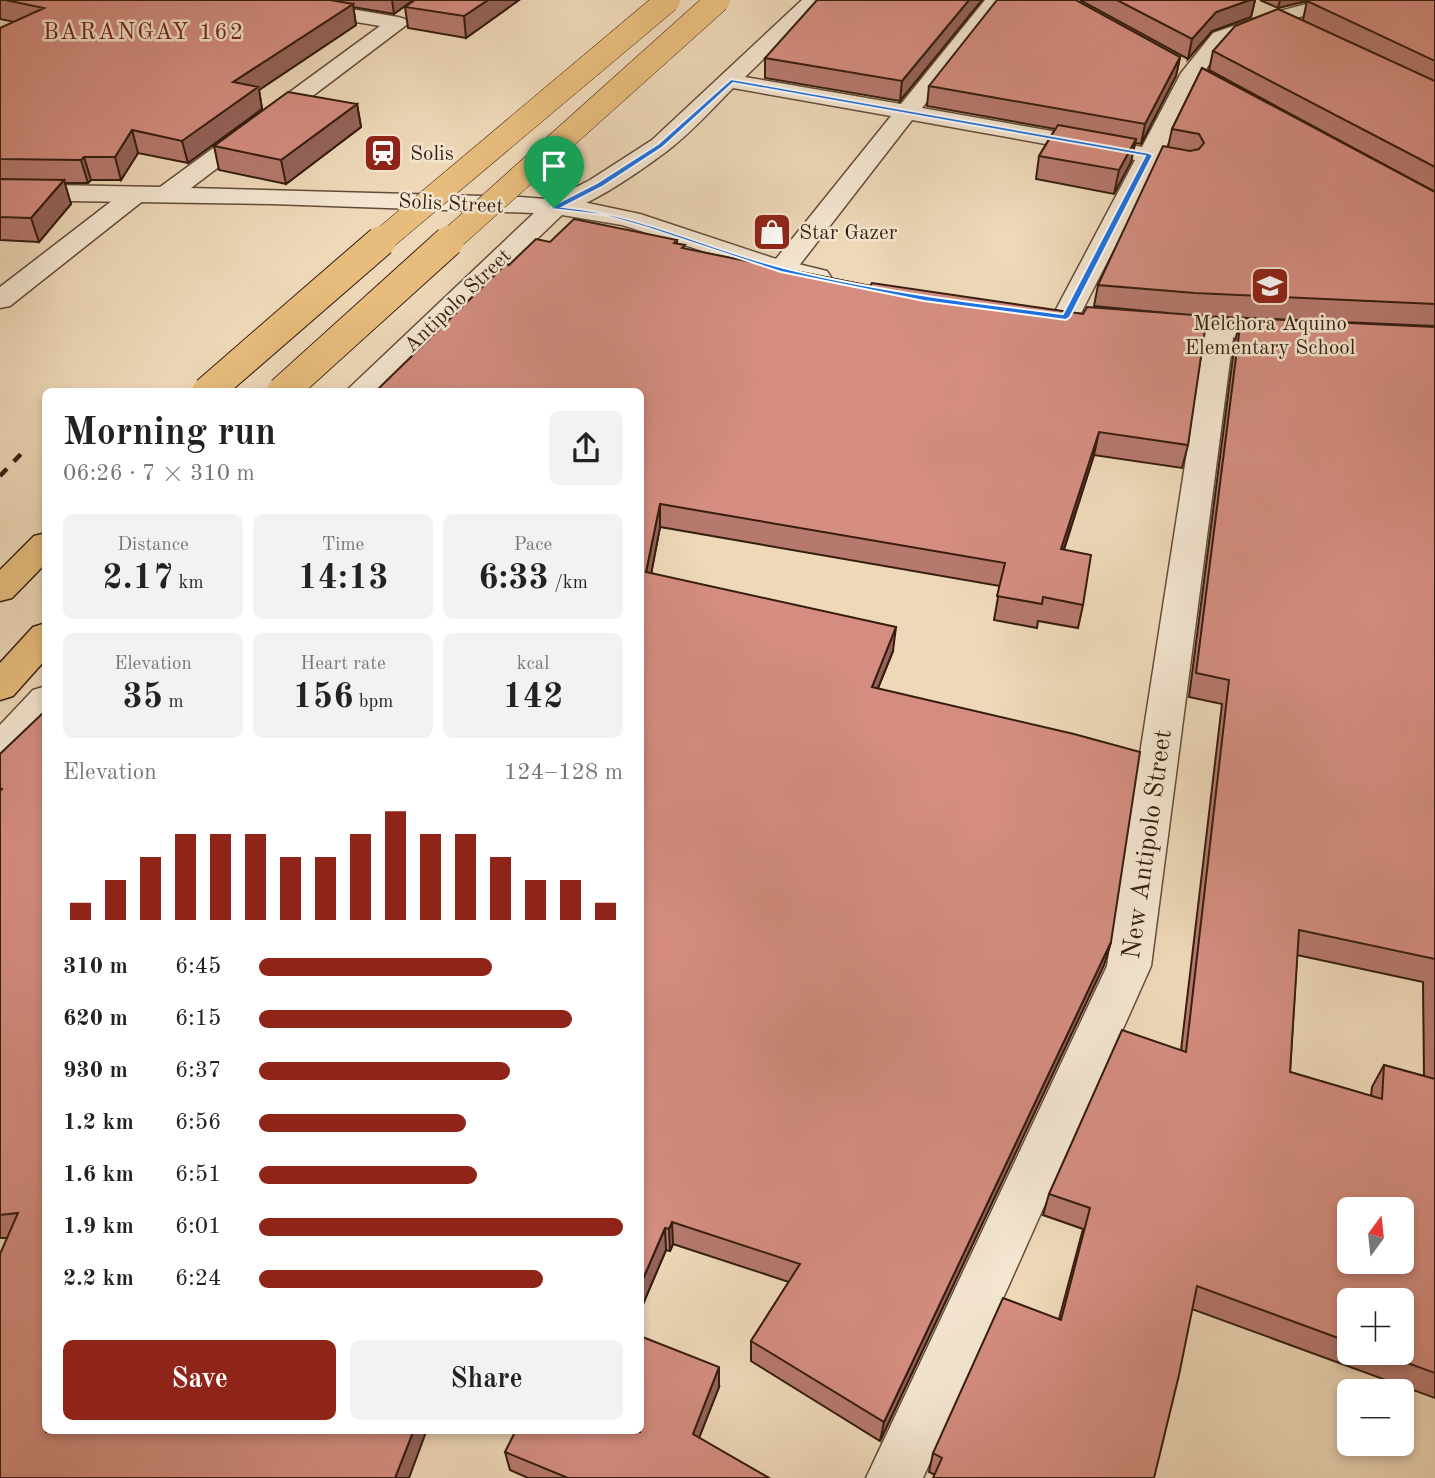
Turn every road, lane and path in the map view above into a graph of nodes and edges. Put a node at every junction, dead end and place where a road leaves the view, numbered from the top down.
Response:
1 (261, 0) edge
2 (668, 0) edge
3 (718, 0) edge
4 (814, 0) edge
5 (996, 0) edge
6 (1346, 0) edge
7 (1250, 6) dead end
8 (420, 8) edge
9 (1275, 18) junction
10 (398, 23) junction
11 (1307, 33) edge
12 (1168, 60) edge
13 (1192, 73) junction
14 (731, 81) junction
15 (1216, 86) edge
16 (908, 112) junction
17 (1149, 155) junction
18 (1185, 162) edge
19 (0, 192) edge
20 (135, 195) junction
21 (165, 195) junction
22 (554, 208) junction
23 (781, 270) junction
24 (846, 283) edge
25 (0, 300) edge
26 (1066, 317) edge
27 (1130, 322) edge
28 (1220, 330) junction
29 (1314, 334) edge
30 (211, 388) edge
31 (286, 388) edge
32 (364, 388) edge
33 (42, 547) edge
34 (0, 590) edge
35 (42, 640) edge
36 (0, 687) edge
37 (42, 703) edge
38 (0, 750) edge
39 (894, 1478) edge

1 - 10 street
2 - 30 highway, bridge
3 - 31 highway, bridge
4 - 14 street
5 - 16 street
6 - 9 street
7 - 9 street
8 - 10 street
9 - 11 street
9 - 13 street
10 - 21 street
12 - 13 street
13 - 15 street
13 - 17 street
14 - 16 street
14 - 22 street
16 - 17 street
16 - 23 street
17 - 18 street
17 - 26 street
19 - 20 street, Solis Street
20 - 21 street, Solis Street
20 - 25 street
21 - 22 street, Solis Street
22 - 23 street, Solis Street
22 - 32 street, Antipolo Street
23 - 24 street, Solis Street
27 - 28 street
28 - 29 street
28 - 39 street, New Antipolo Street
33 - 34 highway
35 - 36 highway
37 - 38 street

